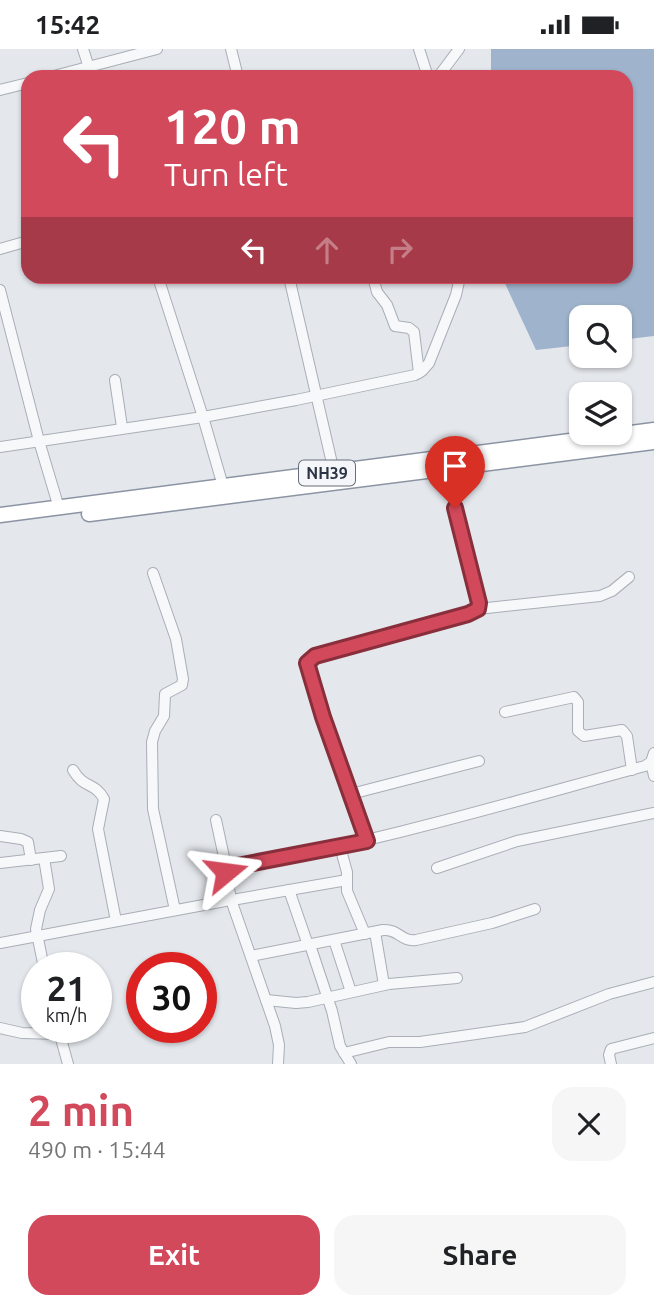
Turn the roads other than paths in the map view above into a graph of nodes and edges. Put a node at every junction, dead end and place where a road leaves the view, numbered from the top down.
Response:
1 (83, 49) edge
2 (157, 49) edge
3 (231, 49) edge
4 (419, 49) edge
5 (459, 49) edge
6 (89, 70) edge
7 (96, 70) edge
8 (236, 70) edge
9 (426, 70) edge
10 (443, 70) edge
11 (21, 85) edge
12 (0, 90) edge
13 (21, 243) edge
14 (0, 249) edge
15 (160, 284) edge
16 (291, 284) edge
17 (375, 284) edge
18 (458, 284) edge
19 (0, 290) edge
20 (419, 373) junction
21 (115, 380) dead end
22 (316, 395) junction
23 (203, 417) junction
24 (122, 427) junction
25 (654, 431) edge
26 (39, 441) junction
27 (654, 442) edge
28 (0, 447) edge
29 (449, 467) junction
30 (334, 472) junction
31 (223, 487) junction
32 (59, 508) junction
33 (0, 515) edge
34 (0, 524) edge
35 (153, 573) dead end
36 (628, 577) dead end
37 (478, 609) junction
38 (505, 712) dead end
39 (652, 757) edge
40 (479, 761) dead end
41 (73, 769) dead end
42 (632, 770) junction
43 (654, 776) edge
44 (351, 794) junction
45 (654, 813) edge
46 (216, 820) dead end
47 (0, 836) edge
48 (367, 841) junction
49 (340, 846) junction
50 (61, 856) dead end
51 (44, 858) junction
52 (31, 860) junction
53 (0, 863) edge
54 (437, 868) dead end
55 (227, 871) junction
56 (347, 880) junction
57 (289, 890) junction
58 (231, 899) junction
59 (535, 909) dead end
60 (175, 910) junction
61 (116, 921) junction
62 (370, 933) junction
63 (37, 936) junction
64 (334, 940) junction
65 (0, 943) edge
66 (309, 945) junction
67 (40, 952) edge
68 (251, 956) junction
69 (457, 978) dead end
70 (654, 982) edge
71 (384, 985) junction
72 (351, 992) junction
73 (327, 997) junction
74 (266, 1000) junction
75 (0, 1028) edge
76 (21, 1033) edge
77 (654, 1038) edge
78 (62, 1043) edge
79 (344, 1053) junction
80 (68, 1064) edge
81 (278, 1064) edge
82 (351, 1064) edge
83 (611, 1064) edge

1 - 6 street
2 - 7 street
3 - 8 street
4 - 9 street
5 - 10 street
11 - 12 street
13 - 14 street
15 - 23 street
16 - 22 street
17 - 20 street
18 - 20 street
19 - 26 street
20 - 22 street
21 - 24 street
22 - 23 street
22 - 30 street
23 - 24 street
23 - 31 street
24 - 26 street
25 - 30 highway, NH39
26 - 28 street
26 - 32 street
27 - 29 highway, NH39
29 - 34 highway, NH39
29 - 37 street
30 - 31 highway, NH39
31 - 32 highway, NH39
32 - 33 highway, NH39
35 - 60 street
36 - 37 street
37 - 44 street
38 - 42 street
39 - 42 street
39 - 43 street
40 - 44 street
41 - 61 street
42 - 48 street
44 - 48 street
45 - 54 street
46 - 55 street
47 - 52 street
48 - 49 street
49 - 55 street
49 - 56 street
50 - 51 street
51 - 52 street
51 - 63 street
52 - 53 street
55 - 58 street
56 - 57 street
56 - 62 street
57 - 58 street
57 - 66 street
58 - 60 street
58 - 68 street
59 - 62 street
60 - 61 street
61 - 63 street
62 - 64 street
62 - 71 street
63 - 65 street
63 - 67 street
64 - 66 street
64 - 72 street
66 - 68 street
66 - 73 street
68 - 74 street
69 - 71 street
70 - 79 street
71 - 72 street
72 - 73 street
73 - 74 street
73 - 79 street
74 - 81 street
75 - 76 street
77 - 83 street
78 - 80 street
79 - 82 street

